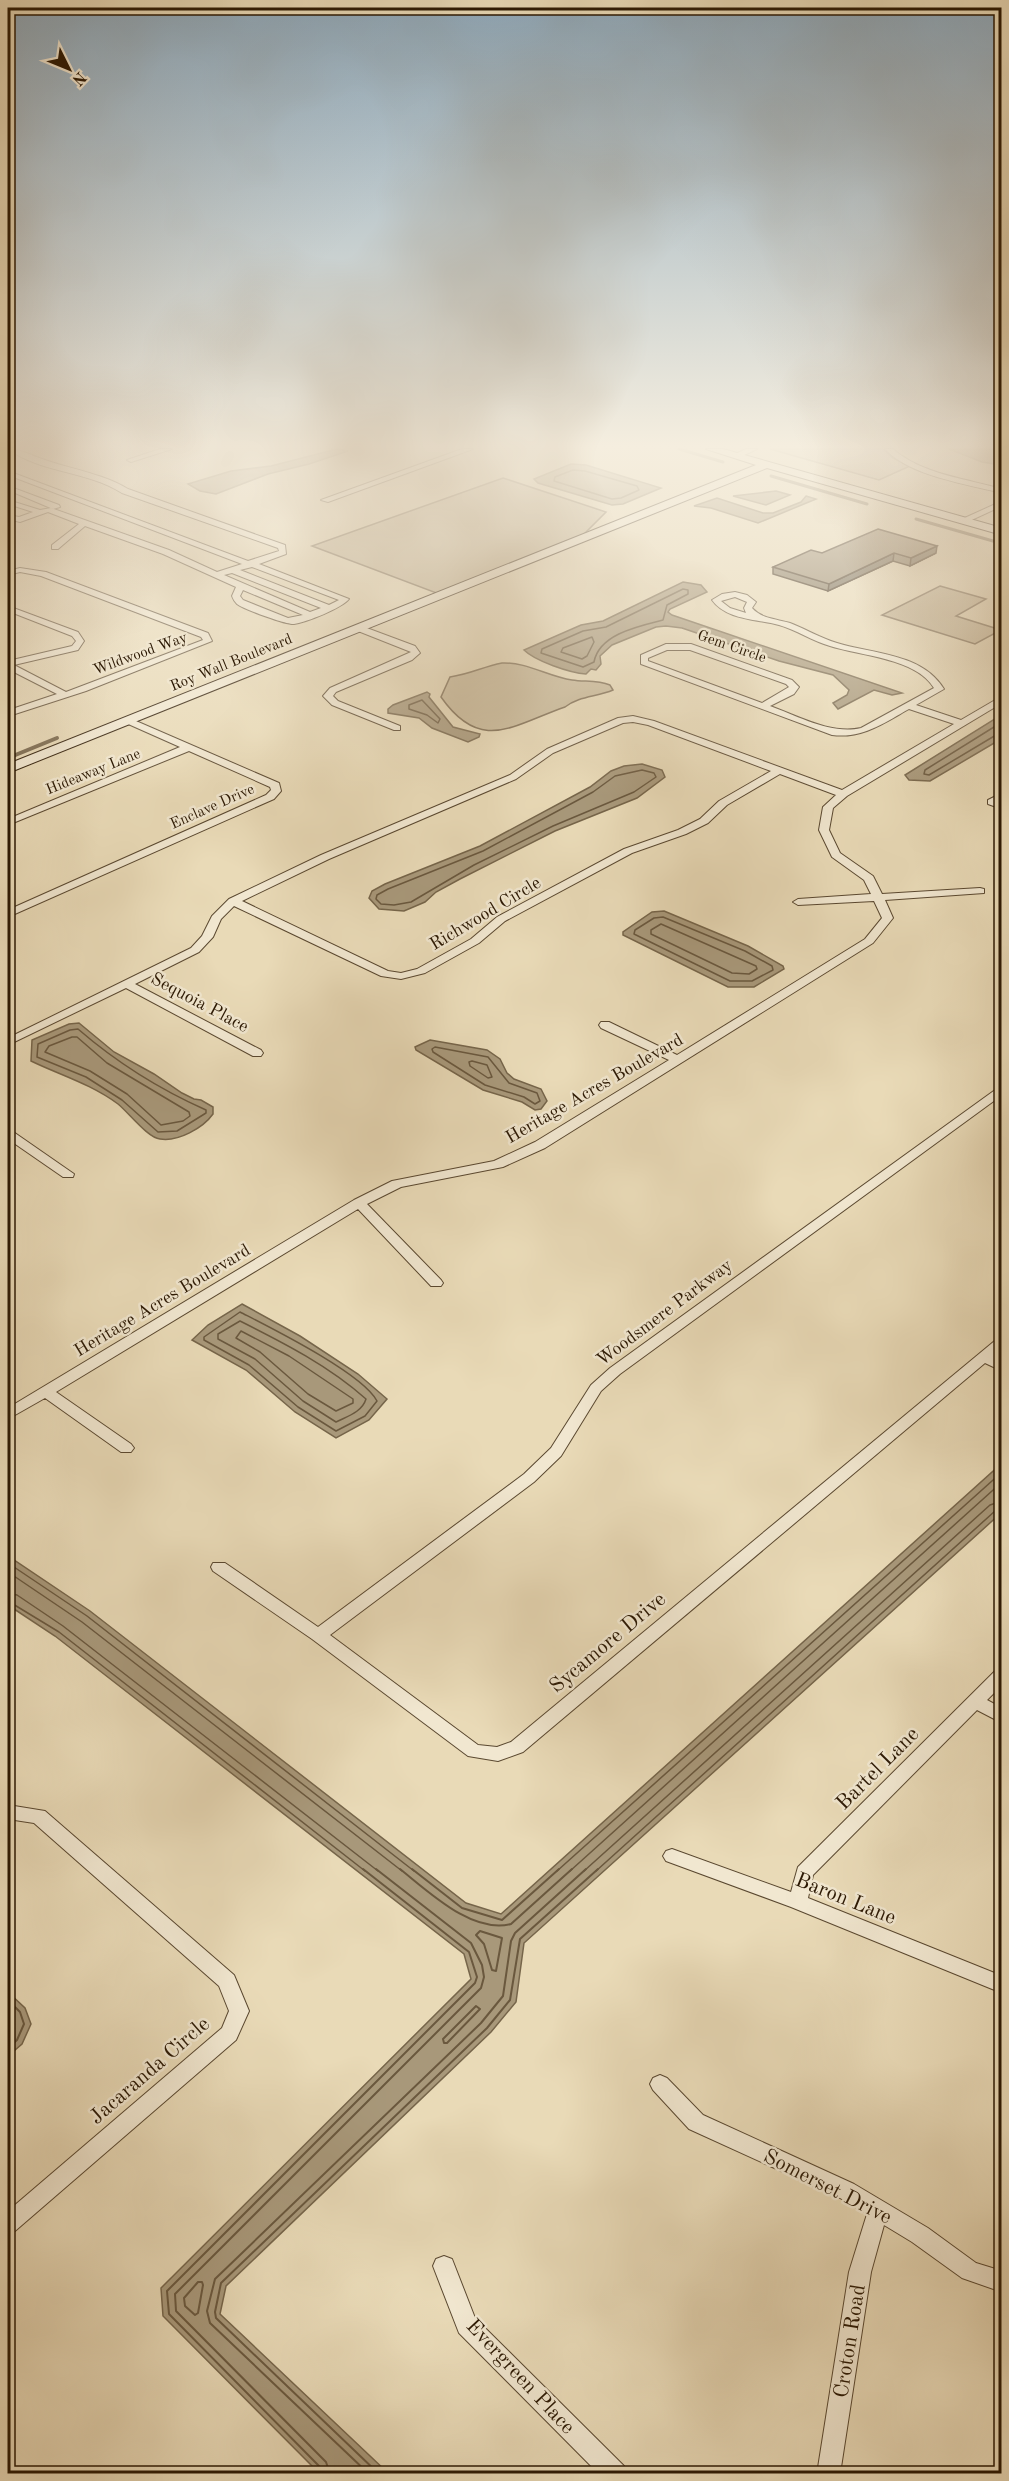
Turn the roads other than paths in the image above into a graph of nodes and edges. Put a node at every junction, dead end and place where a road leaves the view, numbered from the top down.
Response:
1 (194, 565) edge
2 (250, 565) edge
3 (254, 565) edge
4 (520, 565) edge
5 (235, 570) junction
6 (8, 573) edge
7 (216, 575) junction
8 (241, 586) junction
9 (8, 608) edge
10 (330, 608) junction
11 (310, 615) junction
12 (763, 619) junction
13 (361, 629) junction
14 (8, 665) edge
15 (65, 695) junction
16 (1002, 699) edge
17 (919, 701) junction
18 (762, 706) junction
19 (910, 706) junction
20 (12, 712) dead end
21 (965, 720) junction
22 (129, 721) junction
23 (397, 728) dead end
24 (189, 747) junction
25 (8, 769) edge
26 (778, 771) junction
27 (843, 794) junction
28 (1002, 796) edge
29 (1002, 806) edge
30 (8, 822) edge
31 (980, 891) dead end
32 (878, 896) junction
33 (233, 901) junction
34 (798, 902) dead end
35 (8, 914) edge
36 (126, 984) junction
37 (604, 1025) dead end
38 (8, 1042) edge
39 (257, 1053) dead end
40 (679, 1060) junction
41 (1002, 1089) edge
42 (8, 1134) edge
43 (68, 1174) dead end
44 (359, 1203) junction
45 (436, 1283) dead end
46 (1002, 1342) edge
47 (984, 1357) junction
48 (1002, 1366) edge
49 (45, 1391) junction
50 (8, 1414) edge
51 (126, 1448) dead end
52 (219, 1567) dead end
53 (318, 1635) junction
54 (1002, 1674) edge
55 (975, 1701) junction
56 (1002, 1717) edge
57 (8, 1812) edge
58 (672, 1856) dead end
59 (798, 1902) junction
60 (1002, 1985) edge
61 (660, 2084) dead end
62 (878, 2211) junction
63 (8, 2224) edge
64 (444, 2266) dead end
65 (1002, 2282) edge
66 (616, 2474) edge
67 (828, 2474) edge

1 - 7 street
2 - 5 street
3 - 10 street
4 - 13 street, Roy Wall Boulevard
5 - 7 street
5 - 10 street
6 - 15 street, Wildwood Way
7 - 8 street
8 - 11 street
8 - 11 street
9 - 14 street
10 - 11 street
12 - 12 street
12 - 17 street, Gem Circle
13 - 22 street, Roy Wall Boulevard
13 - 23 street
14 - 15 street
15 - 20 street, Wildwood Way
16 - 21 street, Heritage Acres Boulevard
17 - 19 street, Gem Circle
17 - 21 street
18 - 18 street, Gem Circle
18 - 19 street, Gem Circle
19 - 21 street
21 - 27 street, Heritage Acres Boulevard
22 - 24 street, Enclave Drive
22 - 25 street, Roy Wall Boulevard
24 - 30 street, Hideaway Lane
24 - 35 street, Enclave Drive
26 - 27 street
26 - 33 street
26 - 33 street, Richwood Circle
27 - 32 street, Heritage Acres Boulevard
28 - 29 street
31 - 32 street
32 - 34 street
32 - 40 street, Heritage Acres Boulevard
33 - 36 street
36 - 38 street
36 - 39 street, Sequoia Place
37 - 40 street
40 - 44 street, Heritage Acres Boulevard
41 - 53 street, Woodsmere Parkway
42 - 43 street
44 - 45 street
44 - 49 street, Heritage Acres Boulevard
46 - 47 street, Sycamore Drive
47 - 48 street
47 - 53 street, Sycamore Drive
49 - 50 street, Heritage Acres Boulevard
49 - 51 street
52 - 53 street, Sycamore Drive
54 - 55 street, Bartel Lane
55 - 56 street
55 - 59 street, Bartel Lane
57 - 63 street, Jacaranda Circle
58 - 59 street, Baron Lane
59 - 60 street, Baron Lane
61 - 62 street, Somerset Drive
62 - 65 street, Somerset Drive
62 - 67 street, Croton Road
64 - 66 street, Evergreen Place

